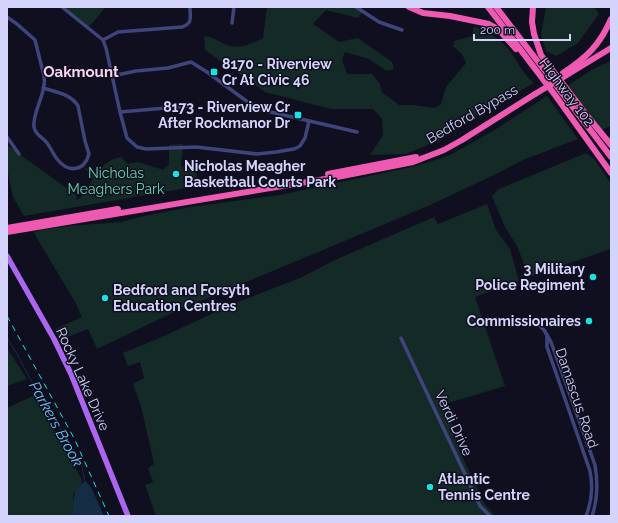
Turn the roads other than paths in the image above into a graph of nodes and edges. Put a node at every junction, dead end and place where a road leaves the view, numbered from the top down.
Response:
1 (62, 7) edge
2 (190, 7) edge
3 (234, 7) edge
4 (356, 7) edge
5 (409, 7) edge
6 (488, 7) edge
7 (496, 7) edge
8 (533, 7) edge
9 (7, 17) edge
10 (611, 19) edge
11 (232, 23) dead end
12 (402, 30) dead end
13 (103, 40) junction
14 (611, 48) edge
15 (564, 75) junction
16 (112, 76) junction
17 (544, 80) junction
18 (44, 88) junction
19 (535, 93) junction
20 (189, 106) dead end
21 (120, 112) junction
22 (582, 120) junction
23 (309, 121) junction
24 (357, 132) dead end
25 (7, 138) edge
26 (611, 145) edge
27 (611, 153) edge
28 (19, 154) dead end
29 (611, 157) edge
30 (611, 173) edge
31 (7, 228) edge
32 (7, 232) edge
33 (7, 256) edge
34 (538, 322) dead end
35 (547, 334) junction
36 (401, 338) dead end
37 (128, 516) edge
38 (490, 516) edge
39 (586, 516) edge
40 (592, 516) edge

1 - 13 street
2 - 13 street
3 - 11 street
4 - 12 street
5 - 17 highway
6 - 17 highway, Highway 102
7 - 22 highway, Highway 102
8 - 26 highway
9 - 18 street
10 - 15 highway, Bedford Bypass
13 - 16 street
14 - 15 highway, Bedford Bypass
15 - 19 highway, Bedford Bypass, bridge
16 - 21 street
16 - 23 street
17 - 30 highway, Highway 102
18 - 18 street
19 - 31 highway, Bedford Bypass
19 - 32 highway, Bedford Bypass
20 - 21 street
21 - 23 street
22 - 27 highway
22 - 29 highway, Highway 102
23 - 24 street
25 - 28 street
33 - 37 main road, Rocky Lake Drive
34 - 35 street, Damascus Road
35 - 39 street, Damascus Road
35 - 40 street, Damascus Road
36 - 38 street, Verdi Drive

